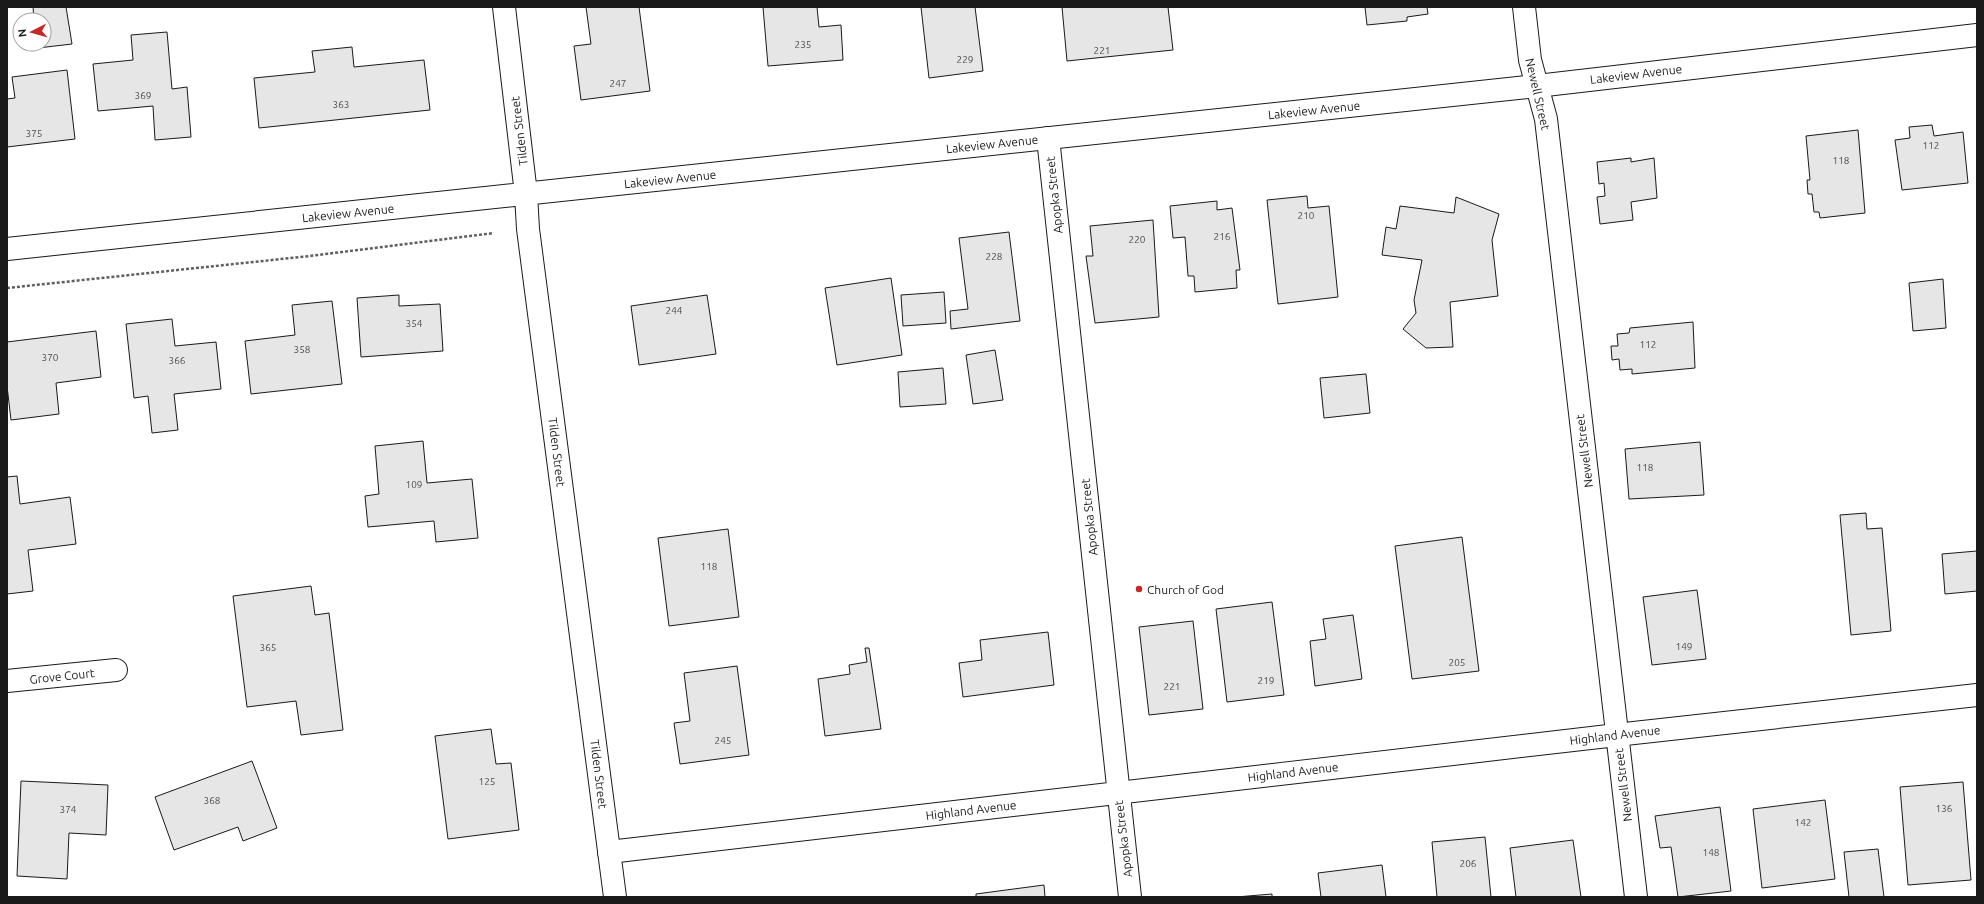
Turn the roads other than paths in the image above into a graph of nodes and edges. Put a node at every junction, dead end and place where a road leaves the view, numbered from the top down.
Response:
1 (504, 7) edge
2 (1524, 7) edge
3 (1977, 35) edge
4 (1537, 86) junction
5 (1048, 138) junction
6 (526, 194) junction
7 (7, 248) edge
8 (116, 670) dead end
9 (7, 681) edge
10 (1977, 695) edge
11 (1617, 735) junction
12 (1118, 793) junction
13 (609, 852) junction
14 (615, 897) edge
15 (1130, 897) edge
16 (1636, 897) edge

1 - 6 street, Tilden Street
2 - 4 street, Newell Street
3 - 4 street, Lakeview Avenue
4 - 5 street, Lakeview Avenue
4 - 11 street, Newell Street
5 - 6 street, Lakeview Avenue
5 - 12 street, Apopka Street
6 - 7 street, Lakeview Avenue
6 - 13 street, Tilden Street
8 - 9 street, Grove Court
10 - 11 street, Highland Avenue
11 - 12 street, Highland Avenue
11 - 16 street, Newell Street
12 - 13 street, Highland Avenue
12 - 15 street, Apopka Street
13 - 14 street, Tilden Street

